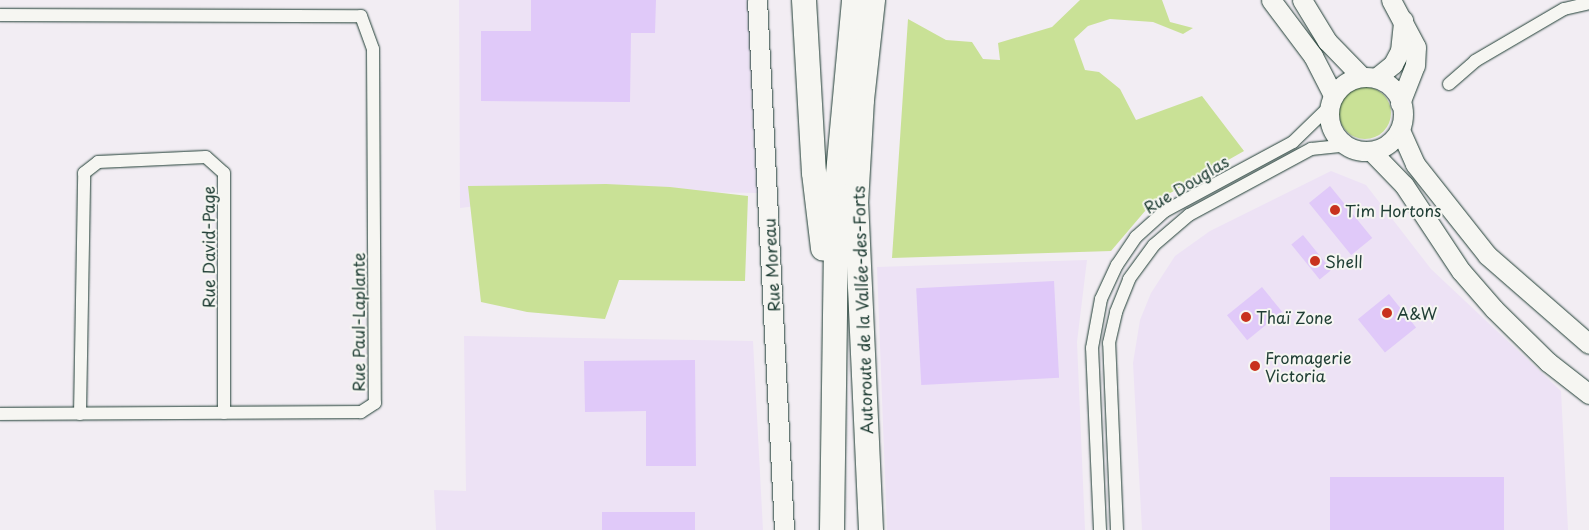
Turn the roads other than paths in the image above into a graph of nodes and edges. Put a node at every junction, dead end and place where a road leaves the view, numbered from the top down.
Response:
1 (758, 0) edge
2 (804, 0) edge
3 (854, 0) edge
4 (873, 0) edge
5 (1271, 0) edge
6 (1302, 0) edge
7 (1391, 0) edge
8 (1589, 3) edge
9 (0, 15) edge
10 (1403, 20) junction
11 (1368, 77) junction
12 (1449, 84) dead end
13 (1331, 101) junction
14 (1400, 103) junction
15 (1400, 130) junction
16 (1347, 145) junction
17 (1371, 151) junction
18 (832, 332) junction
19 (1589, 344) edge
20 (1589, 394) edge
21 (224, 413) junction
22 (0, 414) edge
23 (80, 414) junction
24 (784, 530) edge
25 (832, 530) edge
26 (871, 530) edge
27 (1100, 530) edge
28 (1117, 530) edge

1 - 24 street, Rue Moreau
2 - 18 highway
3 - 18 highway, Autoroute de la Vallée-des-Forts
4 - 26 highway, Autoroute de la Vallée-des-Forts
5 - 13 street
6 - 11 street
7 - 10 street
8 - 12 street
9 - 21 street, Rue Paul-Laplante
10 - 11 street
10 - 14 street
11 - 13 street
11 - 14 street
13 - 16 street
13 - 27 street, Rue Douglas
14 - 15 street
15 - 17 street
15 - 19 street
16 - 17 street
16 - 28 street, Rue Douglas
17 - 20 street
18 - 25 highway, Autoroute de la Vallée-des-Forts
21 - 23 street, Rue Paul-Laplante
21 - 23 street, Rue David-Page
22 - 23 street, Rue Paul-Laplante

